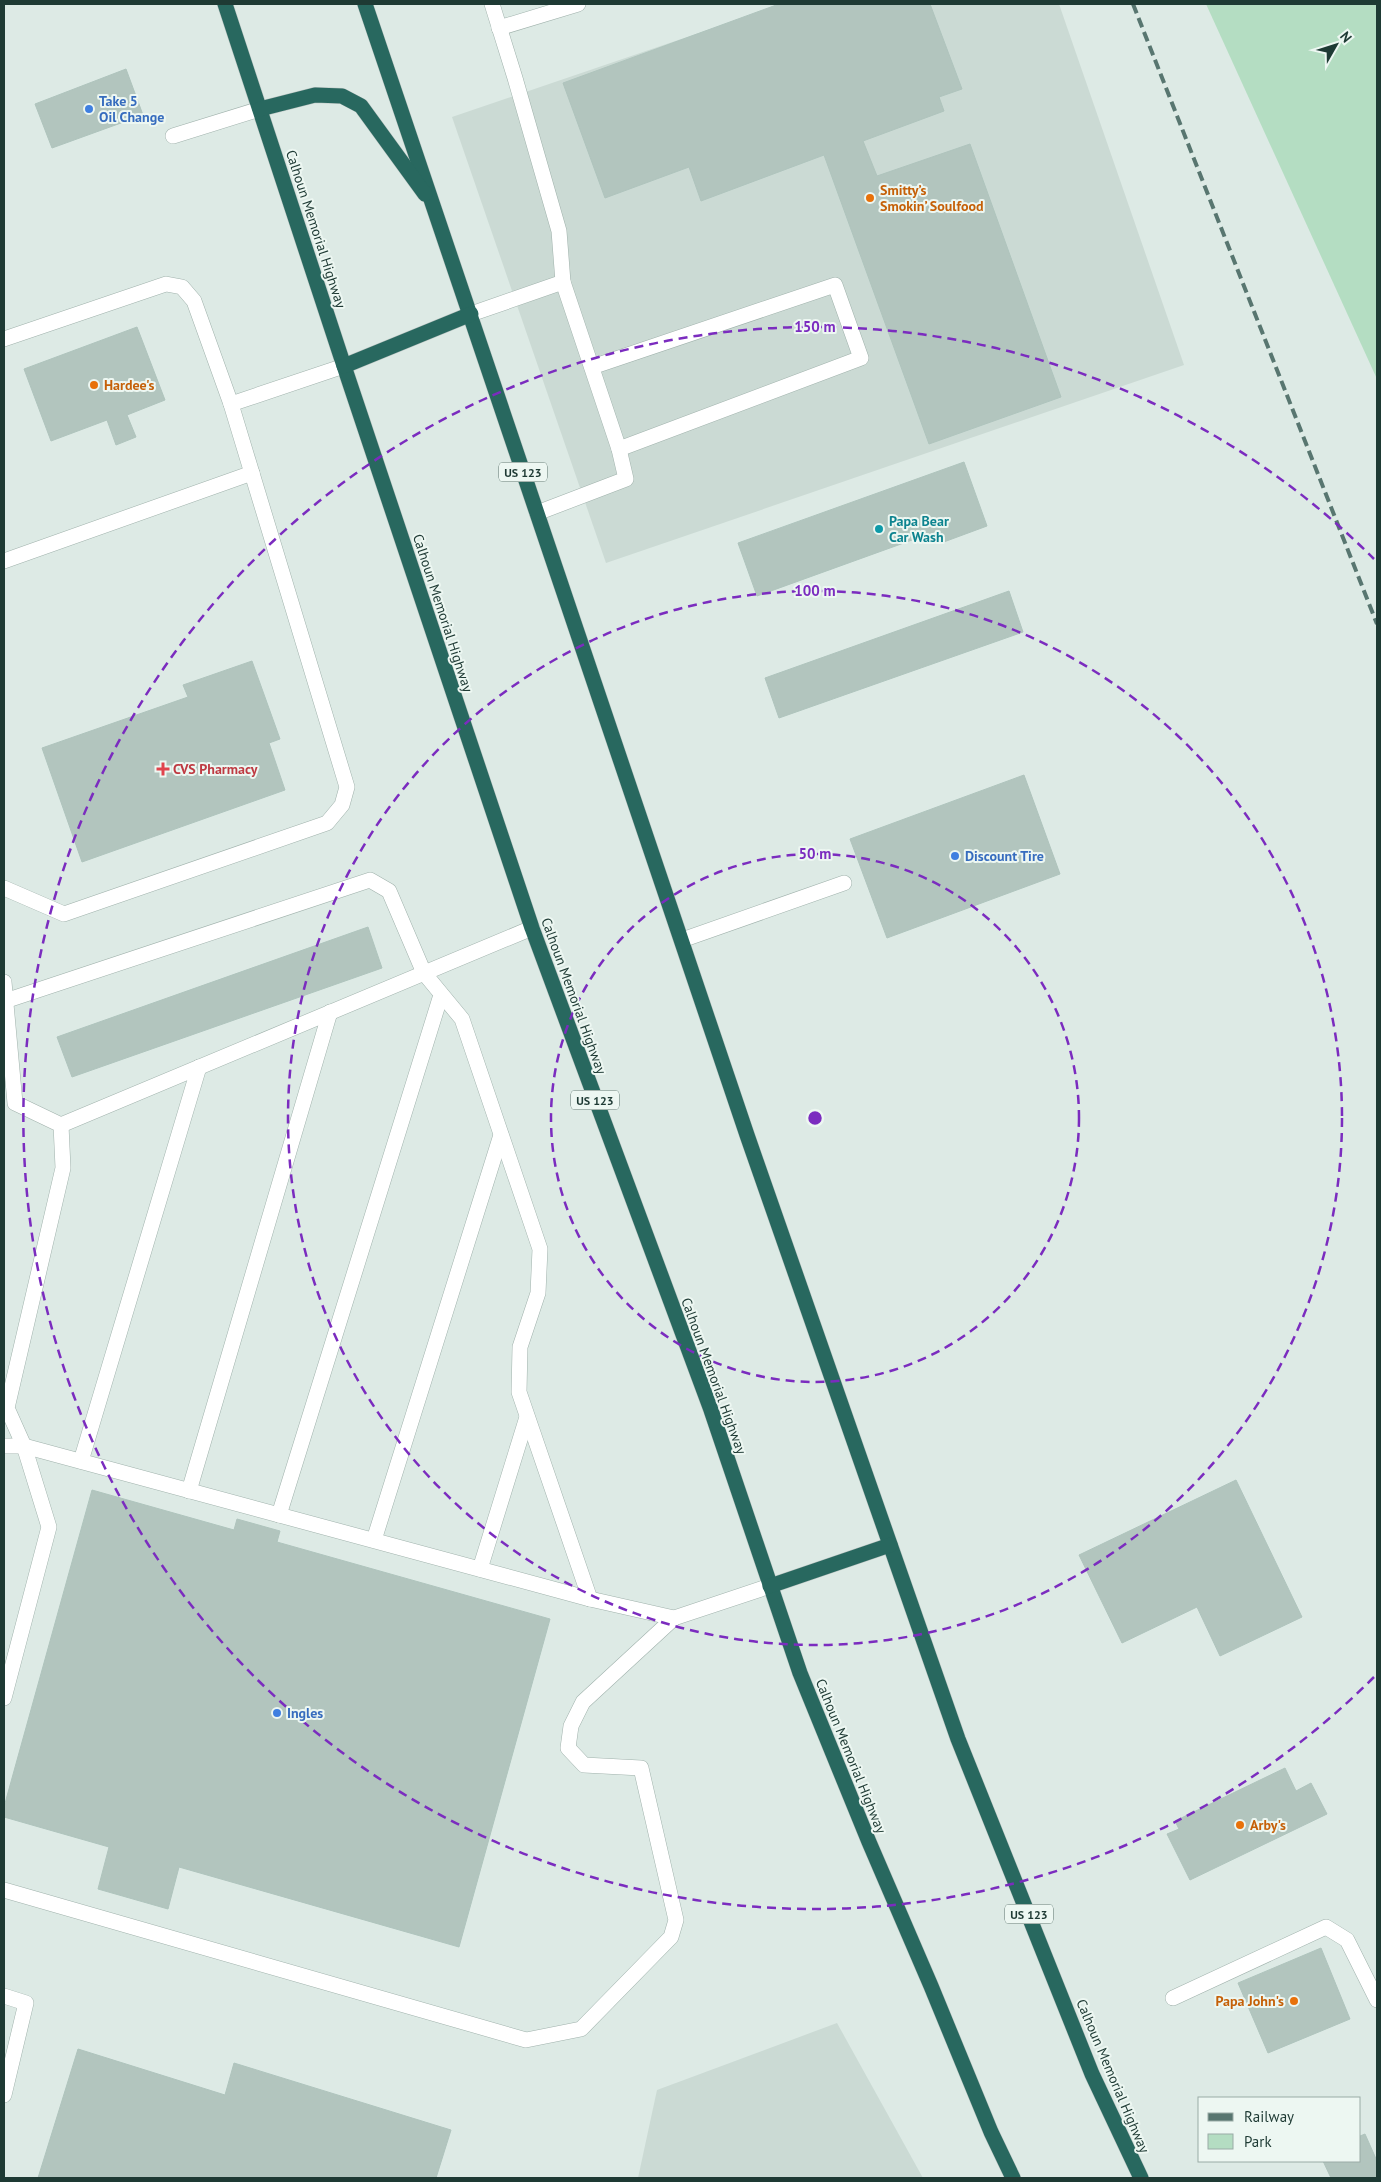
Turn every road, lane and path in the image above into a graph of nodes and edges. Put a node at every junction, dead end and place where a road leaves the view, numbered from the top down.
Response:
1 (225, 4) edge
2 (365, 4) edge
3 (492, 4) edge
4 (578, 4) edge
5 (499, 28) junction
6 (260, 109) junction
7 (173, 136) dead end
8 (435, 207) junction
9 (563, 282) junction
10 (471, 314) junction
11 (4, 339) edge
12 (344, 366) junction
13 (592, 368) junction
14 (231, 404) junction
15 (619, 449) junction
16 (252, 473) junction
17 (537, 513) junction
18 (4, 561) edge
19 (844, 883) dead end
20 (4, 888) edge
21 (532, 928) junction
22 (682, 940) junction
23 (424, 973) junction
24 (4, 982) edge
25 (441, 995) junction
26 (5, 1001) junction
27 (330, 1012) junction
28 (199, 1067) junction
29 (9, 1103) edge
30 (61, 1124) junction
31 (501, 1136) junction
32 (527, 1417) junction
33 (4, 1446) edge
34 (24, 1446) junction
35 (81, 1461) junction
36 (189, 1490) junction
37 (279, 1515) junction
38 (374, 1540) junction
39 (890, 1545) junction
40 (480, 1569) junction
41 (770, 1586) junction
42 (590, 1599) junction
43 (674, 1618) junction
44 (4, 1698) edge
45 (4, 1890) edge
46 (4, 1996) edge
47 (1174, 1998) dead end
48 (1377, 2000) edge
49 (4, 2095) edge
50 (1013, 2178) edge
51 (1140, 2178) edge

1 - 6 highway, Calhoun Memorial Highway / US 123
2 - 8 highway, Calhoun Memorial Highway / US 123
3 - 5 lane
4 - 5 lane
5 - 9 lane
6 - 7 lane
6 - 8 highway
6 - 12 highway, Calhoun Memorial Highway / US 123
8 - 10 highway, Calhoun Memorial Highway / US 123
9 - 10 lane
9 - 13 lane
10 - 12 highway
10 - 17 highway, Calhoun Memorial Highway / US 123
11 - 14 lane
12 - 14 lane
12 - 21 highway, Calhoun Memorial Highway / US 123
13 - 15 lane
13 - 15 lane
14 - 16 lane
15 - 17 lane
16 - 18 lane
16 - 20 lane
17 - 22 highway, Calhoun Memorial Highway / US 123
19 - 22 lane
21 - 23 lane
21 - 41 highway, Calhoun Memorial Highway / US 123
22 - 39 highway, Calhoun Memorial Highway / US 123
23 - 25 lane
23 - 26 lane
23 - 27 lane
24 - 26 lane
25 - 31 lane
25 - 37 lane
26 - 29 lane
27 - 28 lane
27 - 36 lane
28 - 30 lane
28 - 35 lane
29 - 30 lane
30 - 34 lane
31 - 32 lane
31 - 38 lane
32 - 40 lane
32 - 42 lane
33 - 34 lane
34 - 35 lane
34 - 44 lane
35 - 36 lane
36 - 37 lane
37 - 38 lane
38 - 40 lane
39 - 41 highway
39 - 51 highway, Calhoun Memorial Highway / US 123
40 - 42 lane
41 - 43 lane
41 - 50 highway, Calhoun Memorial Highway / US 123
42 - 43 lane
43 - 45 lane
46 - 49 lane
47 - 48 lane

